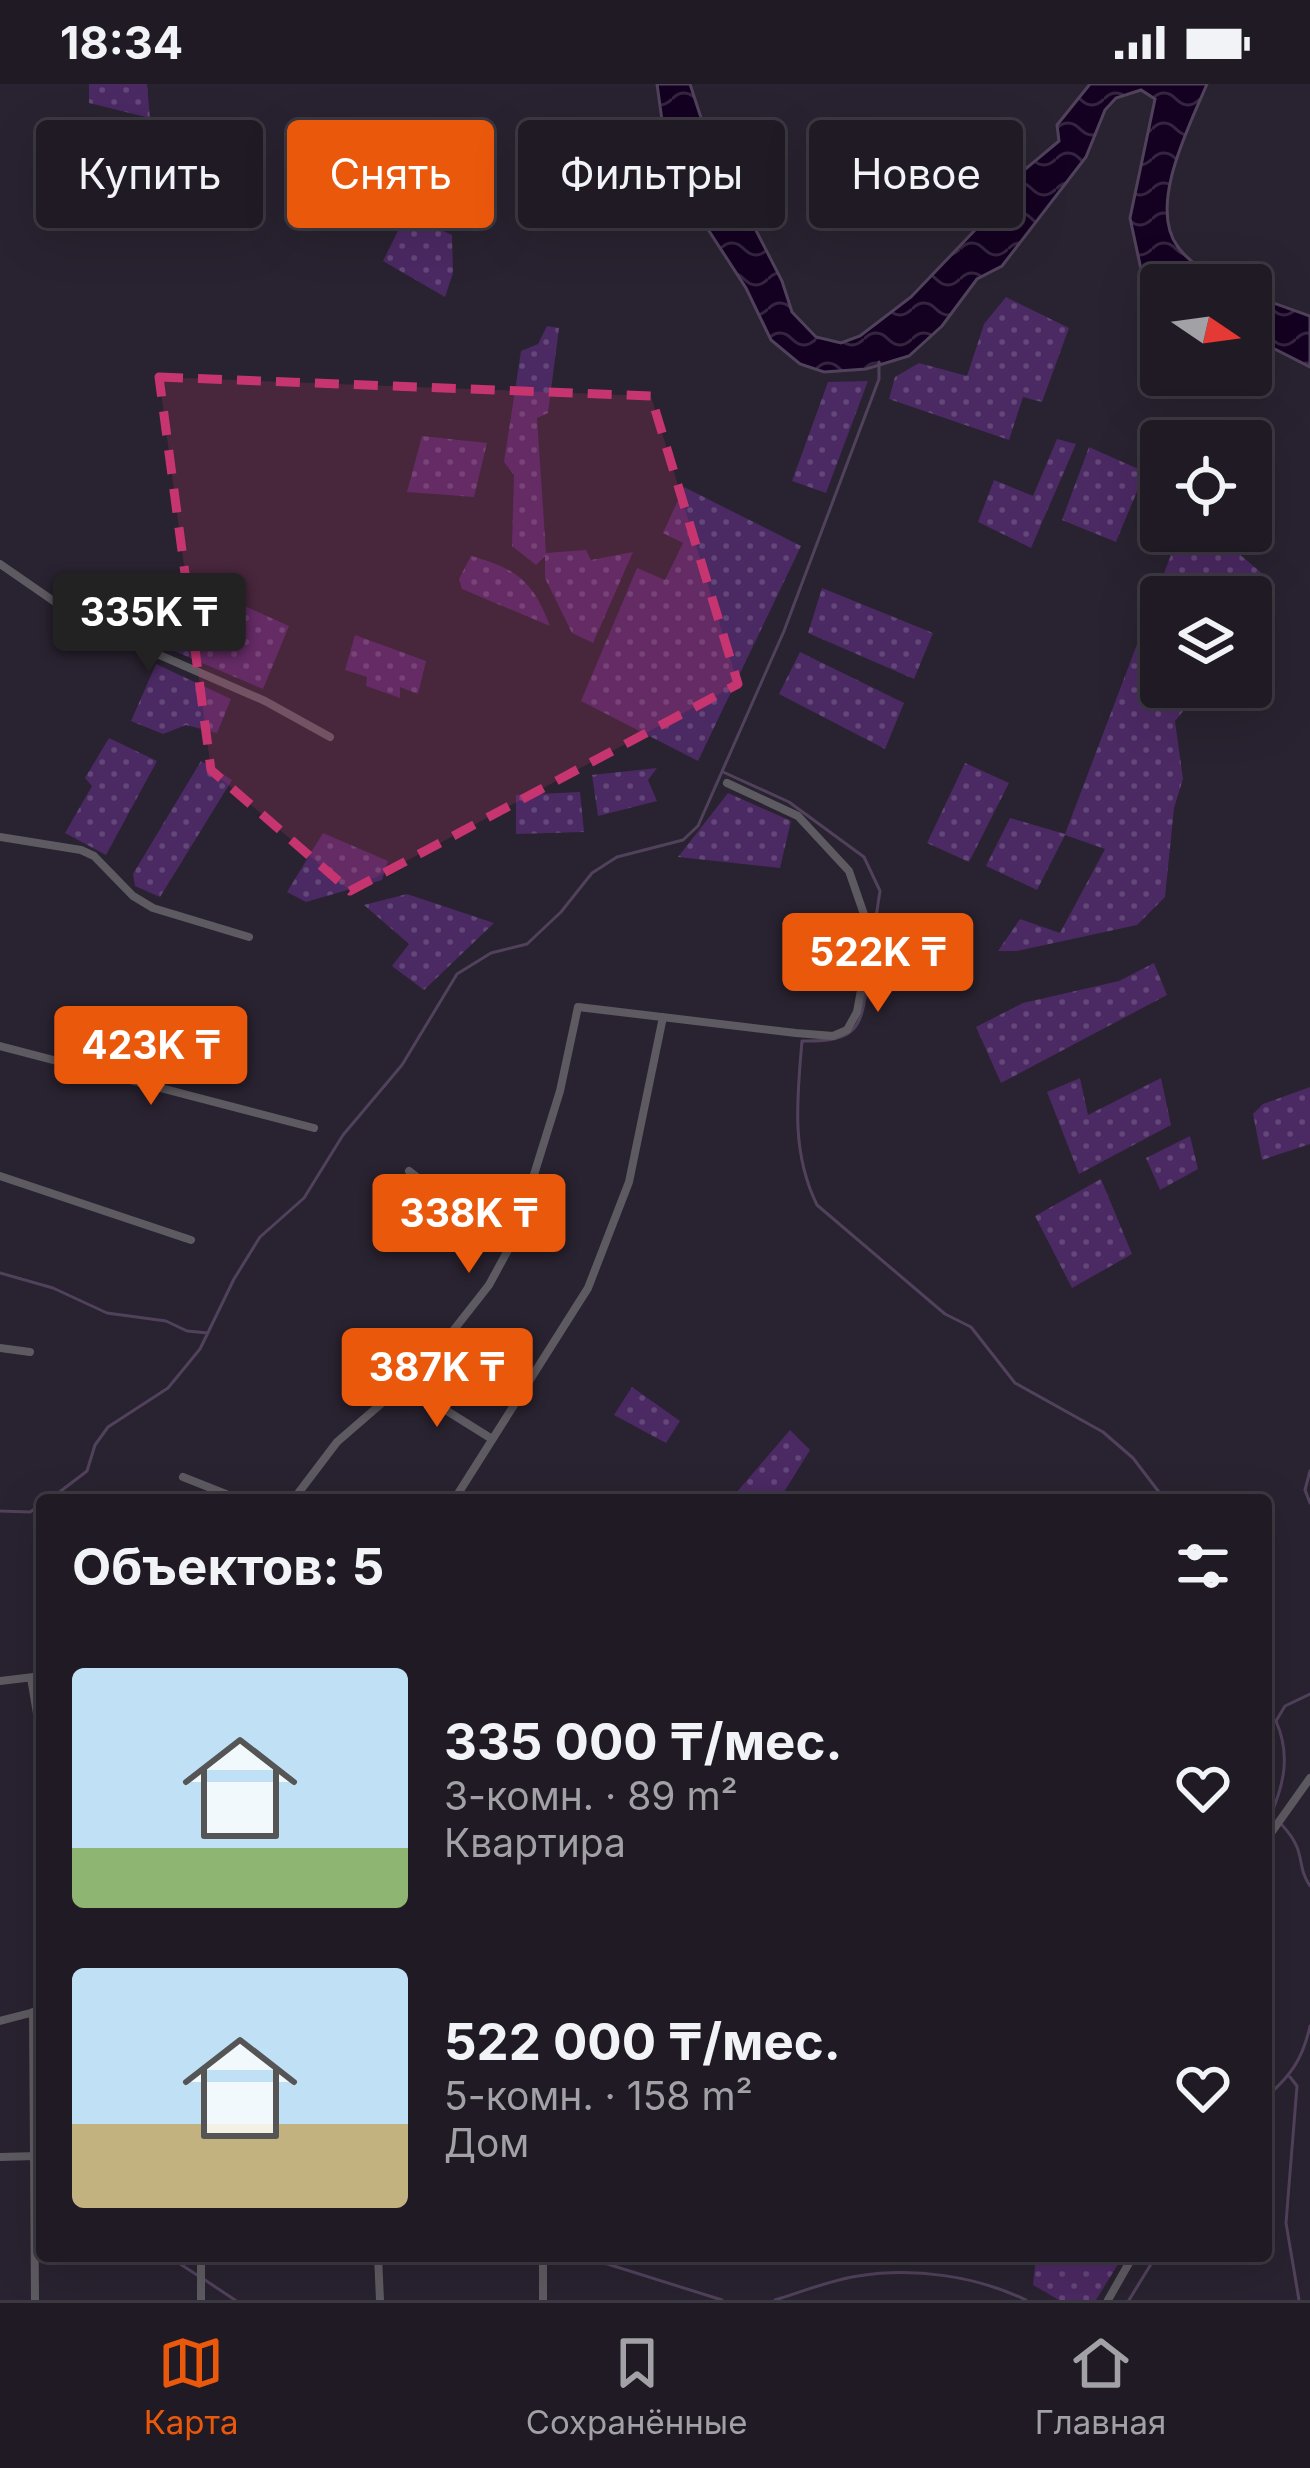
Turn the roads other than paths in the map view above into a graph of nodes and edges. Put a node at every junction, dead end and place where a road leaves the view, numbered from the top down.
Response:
1 (0, 564) edge
2 (330, 737) dead end
3 (728, 783) dead end
4 (0, 837) edge
5 (249, 937) dead end
6 (662, 1017) junction
7 (0, 1046) edge
8 (314, 1128) dead end
9 (409, 1171) dead end
10 (0, 1176) edge
11 (191, 1240) dead end
12 (509, 1249) junction
13 (0, 1348) edge
14 (30, 1352) dead end
15 (398, 1388) junction
16 (492, 1438) junction
17 (183, 1477) dead end
18 (226, 1494) edge
19 (298, 1494) edge
20 (458, 1494) edge
21 (36, 1677) edge
22 (31, 1678) junction
23 (0, 1681) edge
24 (36, 1708) edge
25 (1310, 1778) edge
26 (1272, 1832) edge
27 (36, 2012) edge
28 (0, 2021) edge
29 (36, 2156) joint
30 (0, 2157) edge
31 (201, 2262) edge
32 (378, 2262) edge
33 (543, 2262) edge
34 (1130, 2262) edge
35 (35, 2300) edge
36 (201, 2300) edge
37 (380, 2300) edge
38 (543, 2300) edge
39 (1108, 2300) edge

1 - 2 street
3 - 6 street
4 - 5 street
6 - 12 street
6 - 16 street
7 - 8 street
9 - 12 street
10 - 11 street
12 - 15 street
13 - 14 street
15 - 16 street
15 - 19 street
16 - 20 street
17 - 18 street
21 - 22 street
22 - 23 street
22 - 24 street
25 - 26 street
27 - 28 street
29 - 30 street
29 - 35 street
31 - 36 street
32 - 37 street
33 - 38 street
34 - 39 street

